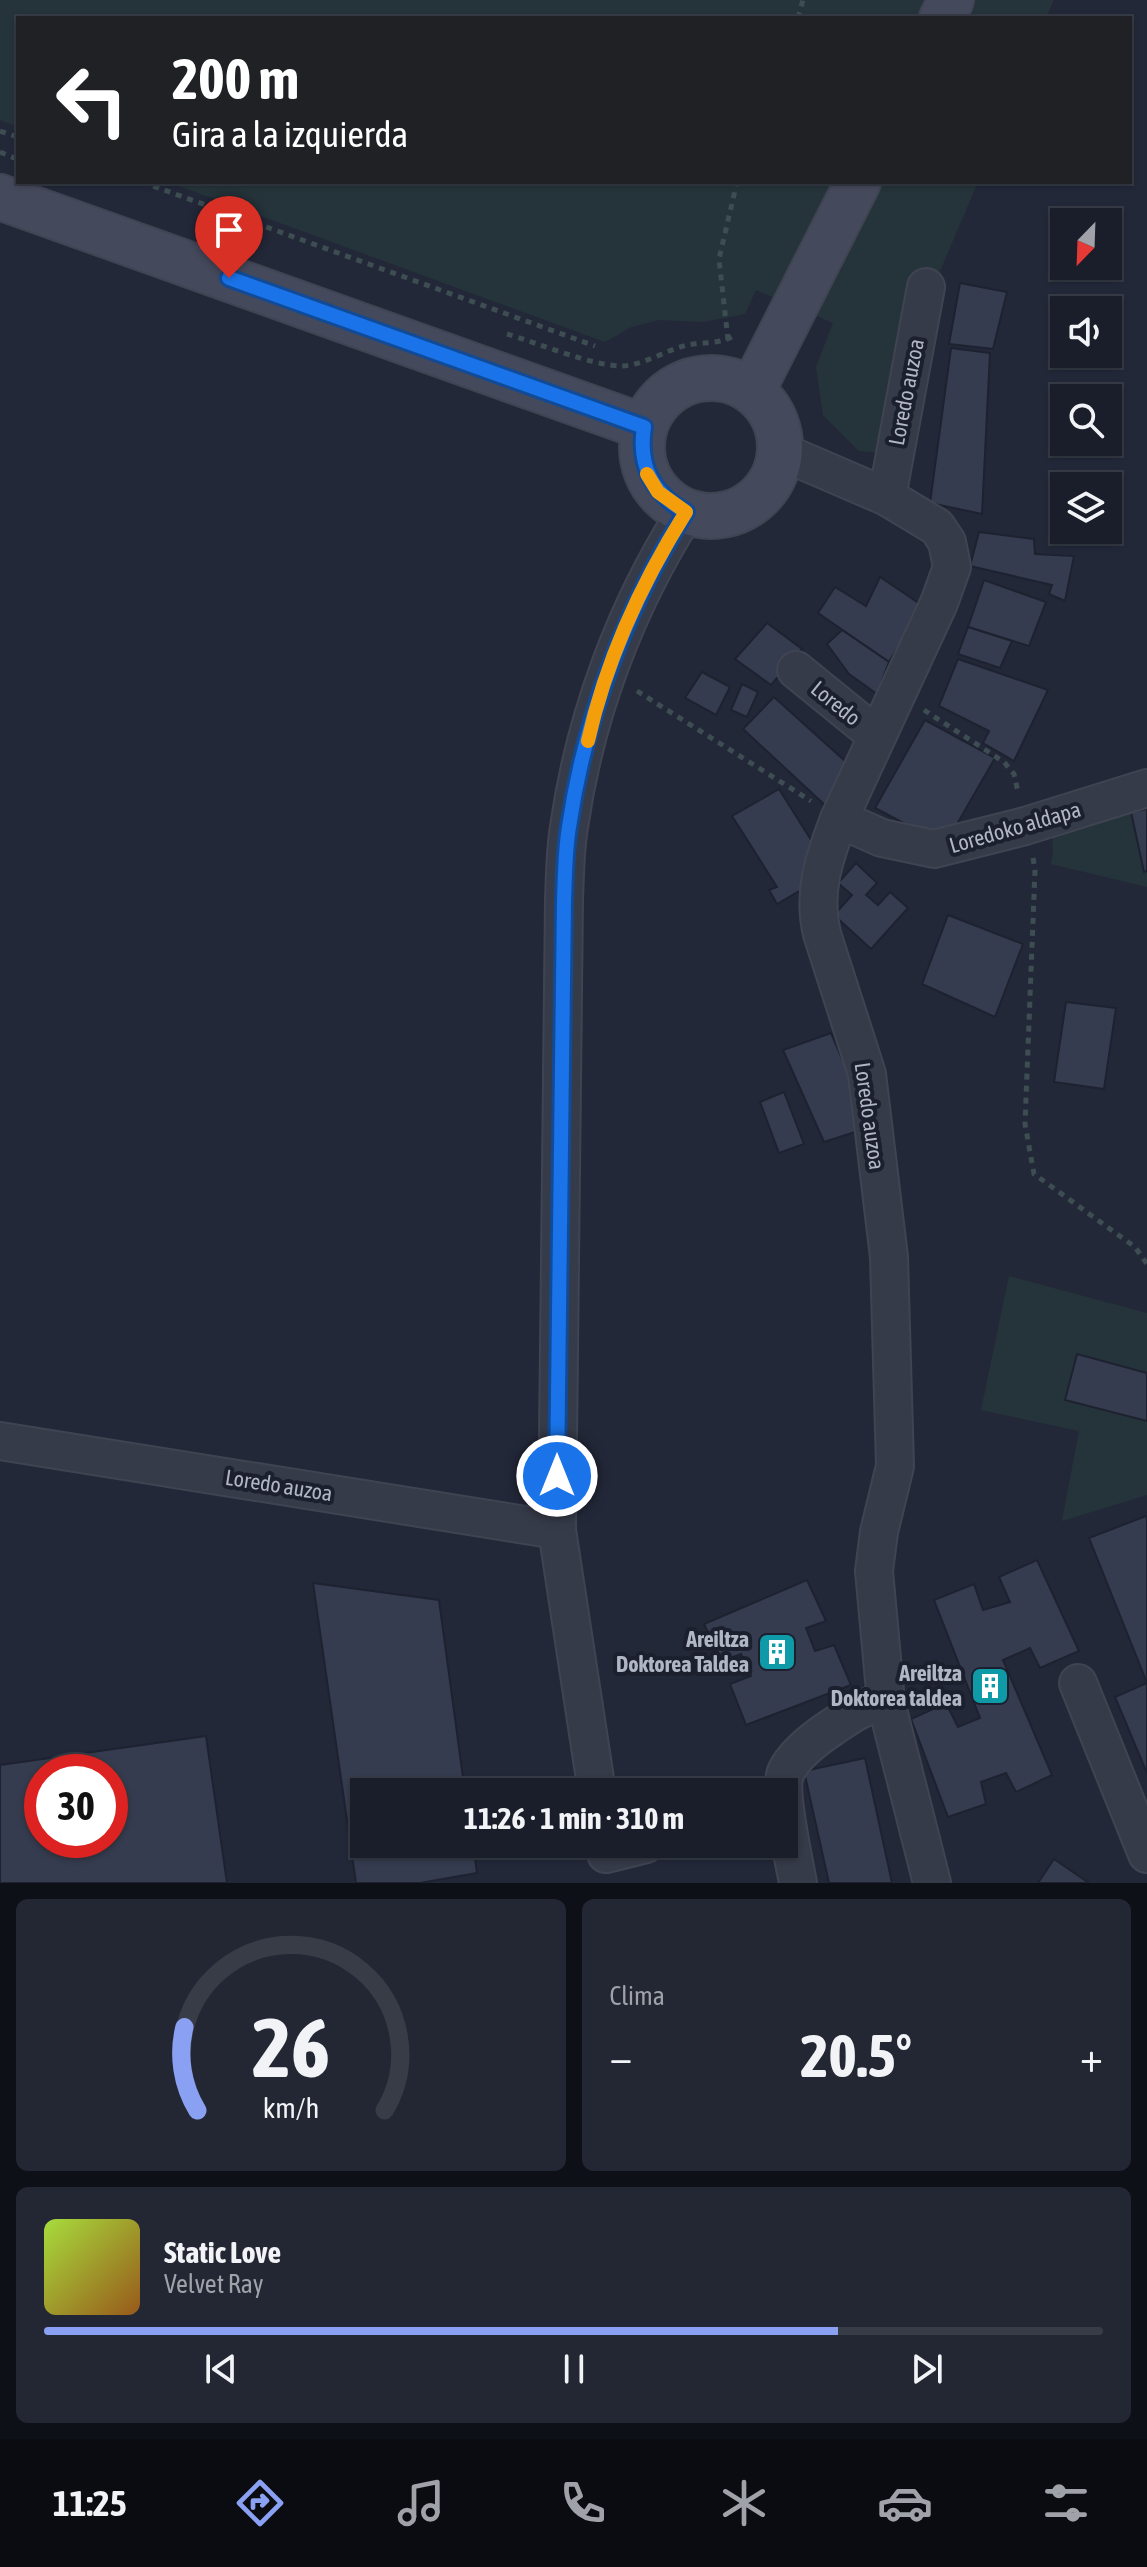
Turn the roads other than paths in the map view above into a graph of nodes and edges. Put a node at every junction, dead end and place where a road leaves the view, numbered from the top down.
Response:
1 (857, 184) edge
2 (0, 197) edge
3 (926, 287) dead end
4 (752, 391) junction
5 (644, 427) junction
6 (780, 451) junction
7 (887, 497) junction
8 (686, 512) junction
9 (796, 670) dead end
10 (876, 735) junction
11 (1147, 788) edge
12 (839, 819) junction
13 (0, 1441) edge
14 (557, 1530) junction
15 (1078, 1683) dead end
16 (886, 1702) junction
17 (595, 1778) edge
18 (777, 1778) edge
19 (1147, 1854) edge
20 (794, 1858) edge
21 (798, 1883) edge
22 (932, 1883) edge

1 - 4 street
2 - 5 street
3 - 7 street, Loredo auzoa
4 - 5 street
4 - 6 street
5 - 8 street
6 - 7 street, Loredo auzoa
6 - 8 street
7 - 10 street, Loredo auzoa
8 - 14 street
9 - 10 street, Loredo
10 - 12 street, Loredo auzoa
11 - 12 street, Loredoko aldapa
12 - 16 street, Loredo auzoa
13 - 14 street, Loredo auzoa
14 - 17 street
15 - 19 street
16 - 18 street
16 - 22 street, Loredo auzoa
20 - 21 street

